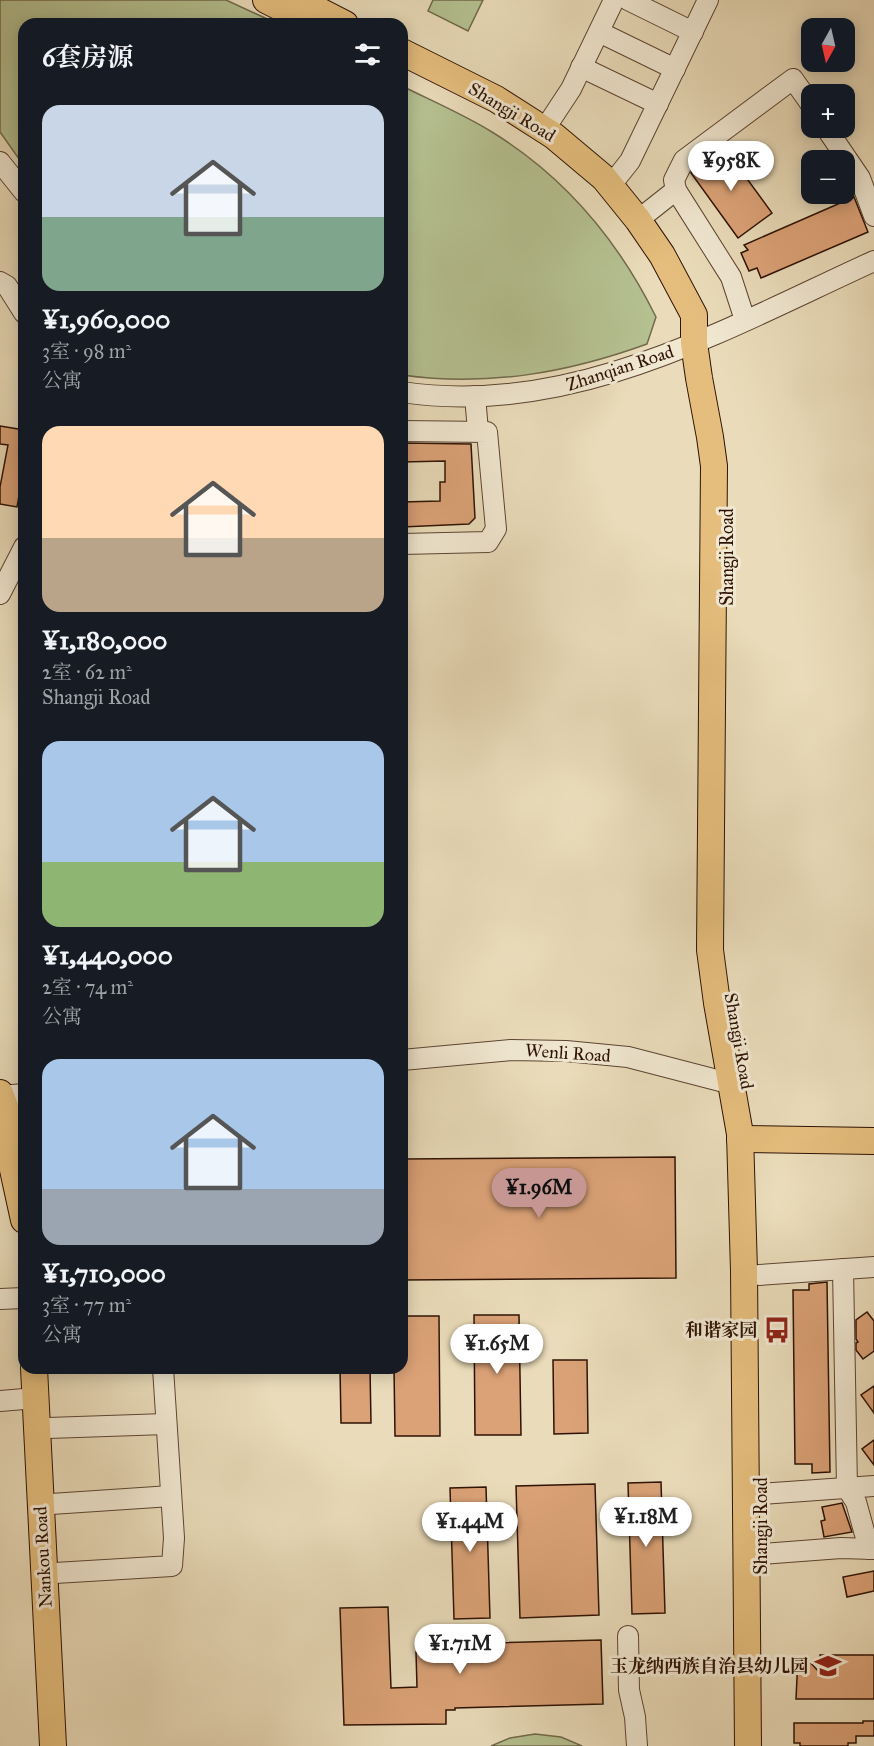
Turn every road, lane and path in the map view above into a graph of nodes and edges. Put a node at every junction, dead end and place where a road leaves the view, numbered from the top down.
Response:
1 (266, 0) edge
2 (297, 0) edge
3 (614, 0) edge
4 (628, 0) edge
5 (708, 0) edge
6 (660, 7) edge
7 (302, 18) edge
8 (333, 18) edge
9 (599, 32) junction
10 (693, 32) junction
11 (408, 55) edge
12 (581, 67) junction
13 (675, 69) junction
14 (408, 71) edge
15 (801, 90) edge
16 (658, 104) junction
17 (544, 130) junction
18 (833, 138) edge
19 (0, 162) edge
20 (18, 184) edge
21 (611, 185) junction
22 (676, 190) junction
23 (874, 216) edge
24 (638, 219) junction
25 (874, 261) edge
26 (0, 282) edge
27 (18, 304) edge
28 (745, 320) junction
29 (694, 343) junction
30 (408, 393) edge
31 (475, 396) junction
32 (408, 431) edge
33 (478, 432) junction
34 (408, 544) edge
35 (18, 560) edge
36 (0, 594) edge
37 (408, 1059) edge
38 (732, 1084) junction
39 (8, 1094) edge
40 (0, 1122) edge
41 (18, 1136) edge
42 (874, 1141) edge
43 (748, 1144) junction
44 (874, 1151) edge
45 (18, 1191) edge
46 (874, 1267) edge
47 (843, 1269) junction
48 (759, 1275) junction
49 (18, 1298) edge
50 (0, 1299) edge
51 (34, 1374) edge
52 (45, 1374) edge
53 (163, 1374) edge
54 (36, 1398) junction
55 (0, 1401) edge
56 (166, 1424) junction
57 (48, 1428) junction
58 (874, 1486) edge
59 (847, 1488) junction
60 (760, 1494) junction
61 (171, 1496) junction
62 (51, 1504) junction
63 (871, 1549) edge
64 (761, 1554) junction
65 (54, 1573) junction
66 (628, 1636) dead end
67 (52, 1746) edge
68 (64, 1746) edge
69 (637, 1746) edge
70 (748, 1746) edge
71 (763, 1746) edge

1 - 7 main road
2 - 8 main road
3 - 9 street
4 - 6 street
5 - 10 street
6 - 10 street
9 - 12 street
9 - 13 street
10 - 13 street
11 - 17 main road, Shangji Road
12 - 16 street
12 - 17 street
13 - 16 street
14 - 29 main road, Shangji Road
15 - 22 street
16 - 21 street
17 - 21 main road, Shangji Road
18 - 23 street
19 - 20 street
21 - 24 main road, Shangji Road
22 - 24 street
22 - 28 street
24 - 29 main road, Shangji Road
25 - 28 street, Zhanqian Road
26 - 27 street
28 - 29 street, Zhanqian Road
29 - 31 street, Zhanqian Road
29 - 38 main road, Shangji Road
29 - 43 main road, Shangji Road
30 - 31 street, Zhanqian Road
31 - 33 street
32 - 33 street
33 - 34 street
35 - 36 street
37 - 38 street, Wenli Road
38 - 43 main road, Shangji Road
39 - 41 main road
40 - 45 main road
42 - 43 main road
43 - 44 main road
43 - 48 main road, Shangji Road
43 - 70 main road, Shangji Road
46 - 47 street
47 - 48 street
47 - 59 street
48 - 60 main road, Shangji Road
49 - 50 street
51 - 54 main road, Nankou Road
52 - 57 main road, Nankou Road
53 - 56 street
54 - 55 street
54 - 67 main road, Nankou Road
56 - 57 street
56 - 61 street
57 - 62 main road, Nankou Road
58 - 59 street
59 - 60 street
59 - 63 street
60 - 64 main road, Shangji Road
61 - 62 street
61 - 65 street
62 - 65 main road, Nankou Road
63 - 64 street
64 - 71 main road, Shangji Road
65 - 68 main road, Nankou Road
66 - 69 street

